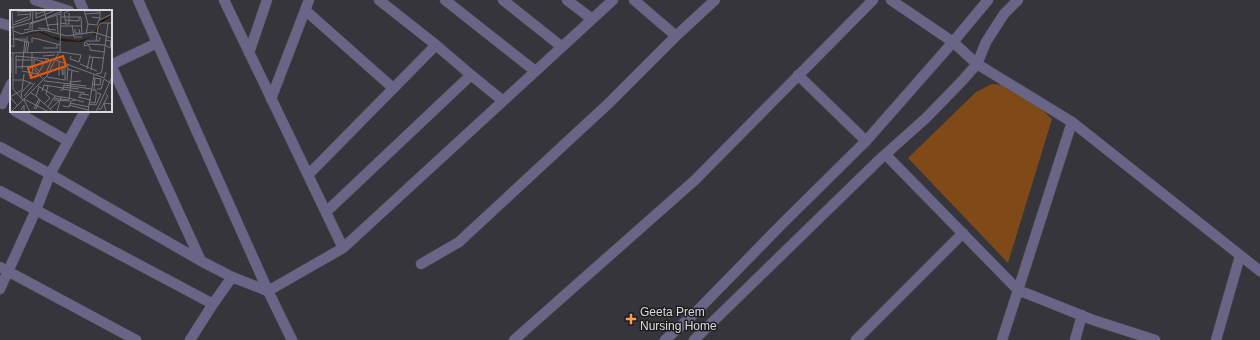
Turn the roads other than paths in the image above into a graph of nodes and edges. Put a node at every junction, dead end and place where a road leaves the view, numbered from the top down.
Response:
1 (35, 0) edge
2 (79, 0) edge
3 (138, 0) edge
4 (221, 0) edge
5 (267, 0) edge
6 (309, 0) edge
7 (379, 0) edge
8 (445, 0) edge
9 (503, 0) edge
10 (567, 0) edge
11 (613, 0) edge
12 (634, 0) edge
13 (716, 0) edge
14 (872, 0) edge
15 (891, 0) edge
16 (988, 0) edge
17 (1018, 0) edge
18 (65, 10) edge
19 (84, 10) edge
20 (305, 10) junction
21 (592, 19) junction
22 (0, 23) edge
23 (10, 26) edge
24 (676, 36) junction
25 (953, 42) junction
26 (157, 44) junction
27 (436, 45) junction
28 (562, 47) junction
29 (249, 53) junction
30 (978, 64) junction
31 (112, 65) edge
32 (112, 67) edge
33 (535, 71) junction
34 (471, 75) junction
35 (798, 75) junction
36 (10, 87) edge
37 (393, 88) junction
38 (271, 99) junction
39 (503, 101) junction
40 (4, 105) edge
41 (17, 112) edge
42 (84, 112) edge
43 (1072, 122) junction
44 (68, 140) junction
45 (866, 141) junction
46 (0, 147) edge
47 (886, 155) junction
48 (50, 174) junction
49 (308, 175) junction
50 (0, 191) edge
51 (36, 210) junction
52 (326, 212) junction
53 (963, 233) junction
54 (343, 248) junction
55 (1240, 256) junction
56 (201, 261) junction
57 (421, 264) dead end
58 (4, 269) edge
59 (1260, 271) edge
60 (232, 277) junction
61 (0, 289) edge
62 (1018, 290) junction
63 (268, 291) junction
64 (213, 304) junction
65 (1082, 315) junction
66 (1141, 338) edge
67 (136, 340) edge
68 (190, 340) edge
69 (292, 340) edge
70 (514, 340) edge
71 (665, 340) edge
72 (694, 340) edge
73 (856, 340) edge
74 (1002, 340) edge
75 (1075, 340) edge
76 (1155, 340) edge
77 (1216, 340) edge

1 - 18 street
2 - 19 street
3 - 26 street
4 - 29 street
5 - 29 street
6 - 20 street
7 - 27 street
8 - 33 street
9 - 28 street
10 - 21 street
11 - 21 street
12 - 24 street
13 - 24 street
14 - 35 street
15 - 25 street
16 - 25 street
17 - 30 street
20 - 37 street
20 - 38 street
21 - 28 street
22 - 23 street
24 - 57 street
25 - 30 street
25 - 45 street
26 - 31 street
26 - 63 street
27 - 34 street
27 - 37 street
28 - 33 street
29 - 38 street
30 - 43 street
30 - 47 street
32 - 56 street
33 - 39 street
34 - 39 street
34 - 52 street
35 - 45 street
35 - 70 street
36 - 40 street
37 - 49 street
38 - 49 street
39 - 54 street
41 - 44 street
42 - 44 street
43 - 55 street
43 - 62 street
44 - 48 street
45 - 71 street
46 - 48 street
47 - 53 street
47 - 72 street
48 - 51 street
48 - 56 street
49 - 52 street
50 - 51 street
51 - 58 street
51 - 64 street
52 - 54 street
53 - 62 street
53 - 73 street
54 - 63 street
55 - 59 street
55 - 77 street
56 - 60 street
58 - 61 street
58 - 67 street
60 - 63 street
60 - 64 street
62 - 65 street
62 - 74 street
63 - 69 street
64 - 68 street
65 - 66 street
65 - 75 street
66 - 76 street

